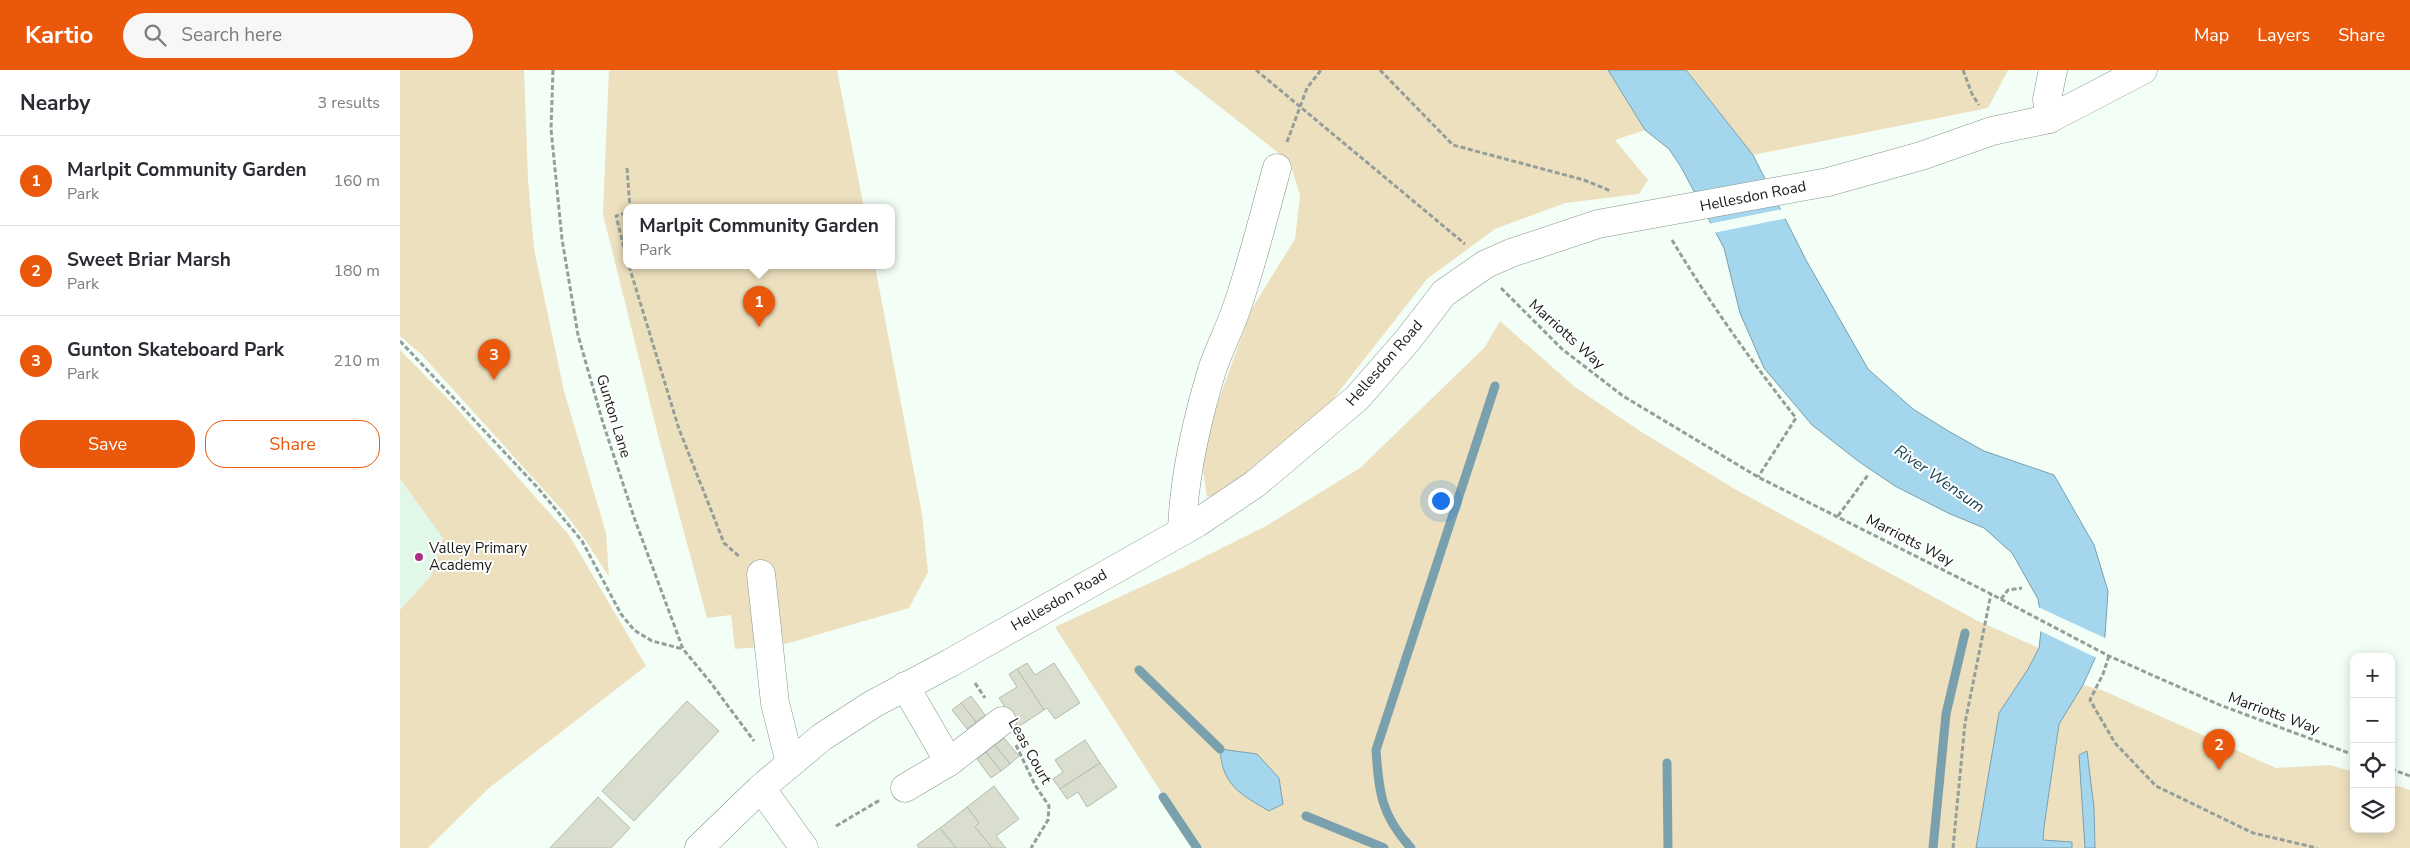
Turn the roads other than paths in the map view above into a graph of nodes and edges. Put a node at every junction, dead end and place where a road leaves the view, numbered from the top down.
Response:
1 (2053, 70) edge
2 (2143, 70) edge
3 (2049, 119) junction
4 (1277, 168) road end
5 (1182, 530) junction
6 (761, 574) road end
7 (905, 686) junction
8 (1002, 721) road end
9 (950, 762) junction
10 (790, 763) junction
11 (761, 788) junction
12 (905, 788) road end
13 (699, 848) edge
14 (804, 848) edge

1 - 3 street
2 - 3 street, Hellesdon Road
3 - 5 street, Hellesdon Road
4 - 5 street
5 - 7 street, Hellesdon Road
6 - 10 street
7 - 9 street
7 - 10 street, Hellesdon Road
8 - 9 street
9 - 12 street
10 - 11 street, Hellesdon Road
11 - 13 street, Hellesdon Road
11 - 14 street

